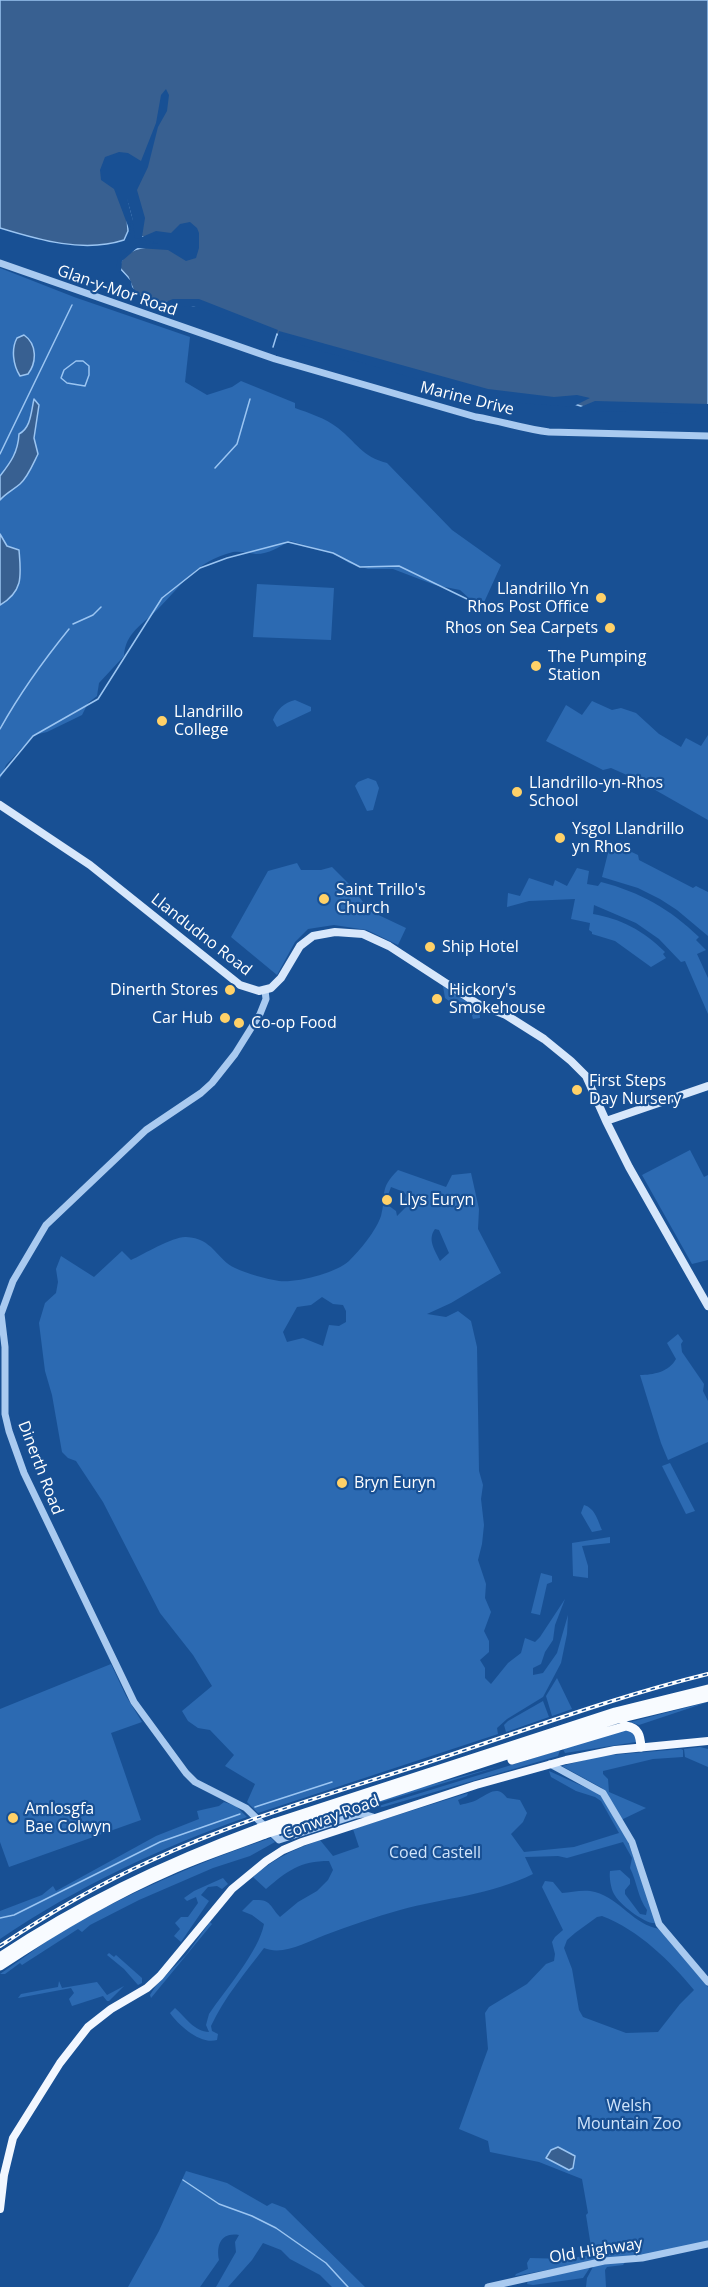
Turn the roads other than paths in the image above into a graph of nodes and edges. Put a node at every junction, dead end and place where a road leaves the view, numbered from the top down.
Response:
1 (0, 263) edge
2 (226, 344) joint
3 (708, 436) edge
4 (0, 804) edge
5 (264, 990) junction
6 (708, 1086) edge
7 (606, 1121) junction
8 (708, 1306) edge
9 (708, 1689) edge
10 (708, 1697) edge
11 (708, 1741) edge
12 (641, 1748) junction
13 (550, 1764) junction
14 (474, 1767) junction
15 (373, 1817) junction
16 (276, 1826) junction
17 (263, 1831) junction
18 (0, 1957) edge
19 (0, 1966) edge
20 (708, 1982) edge
21 (0, 2210) edge
22 (708, 2244) edge
23 (488, 2287) edge

1 - 2 street, Glan-y-Mor Road
2 - 3 street, Marine Drive
4 - 5 main road, Llandudno Road
5 - 7 main road, Llandudno Road
5 - 15 street, Dinerth Road
6 - 7 main road
7 - 8 main road, Llandudno Road
9 - 16 highway
10 - 14 highway
11 - 12 main road, Conway Road
12 - 13 main road, Conway Road
12 - 14 highway
13 - 15 main road, Conway Road
13 - 20 street
14 - 16 highway
15 - 21 main road, Conway Road
16 - 17 highway, bridge
17 - 18 highway
17 - 19 highway
22 - 23 street, Old Highway

